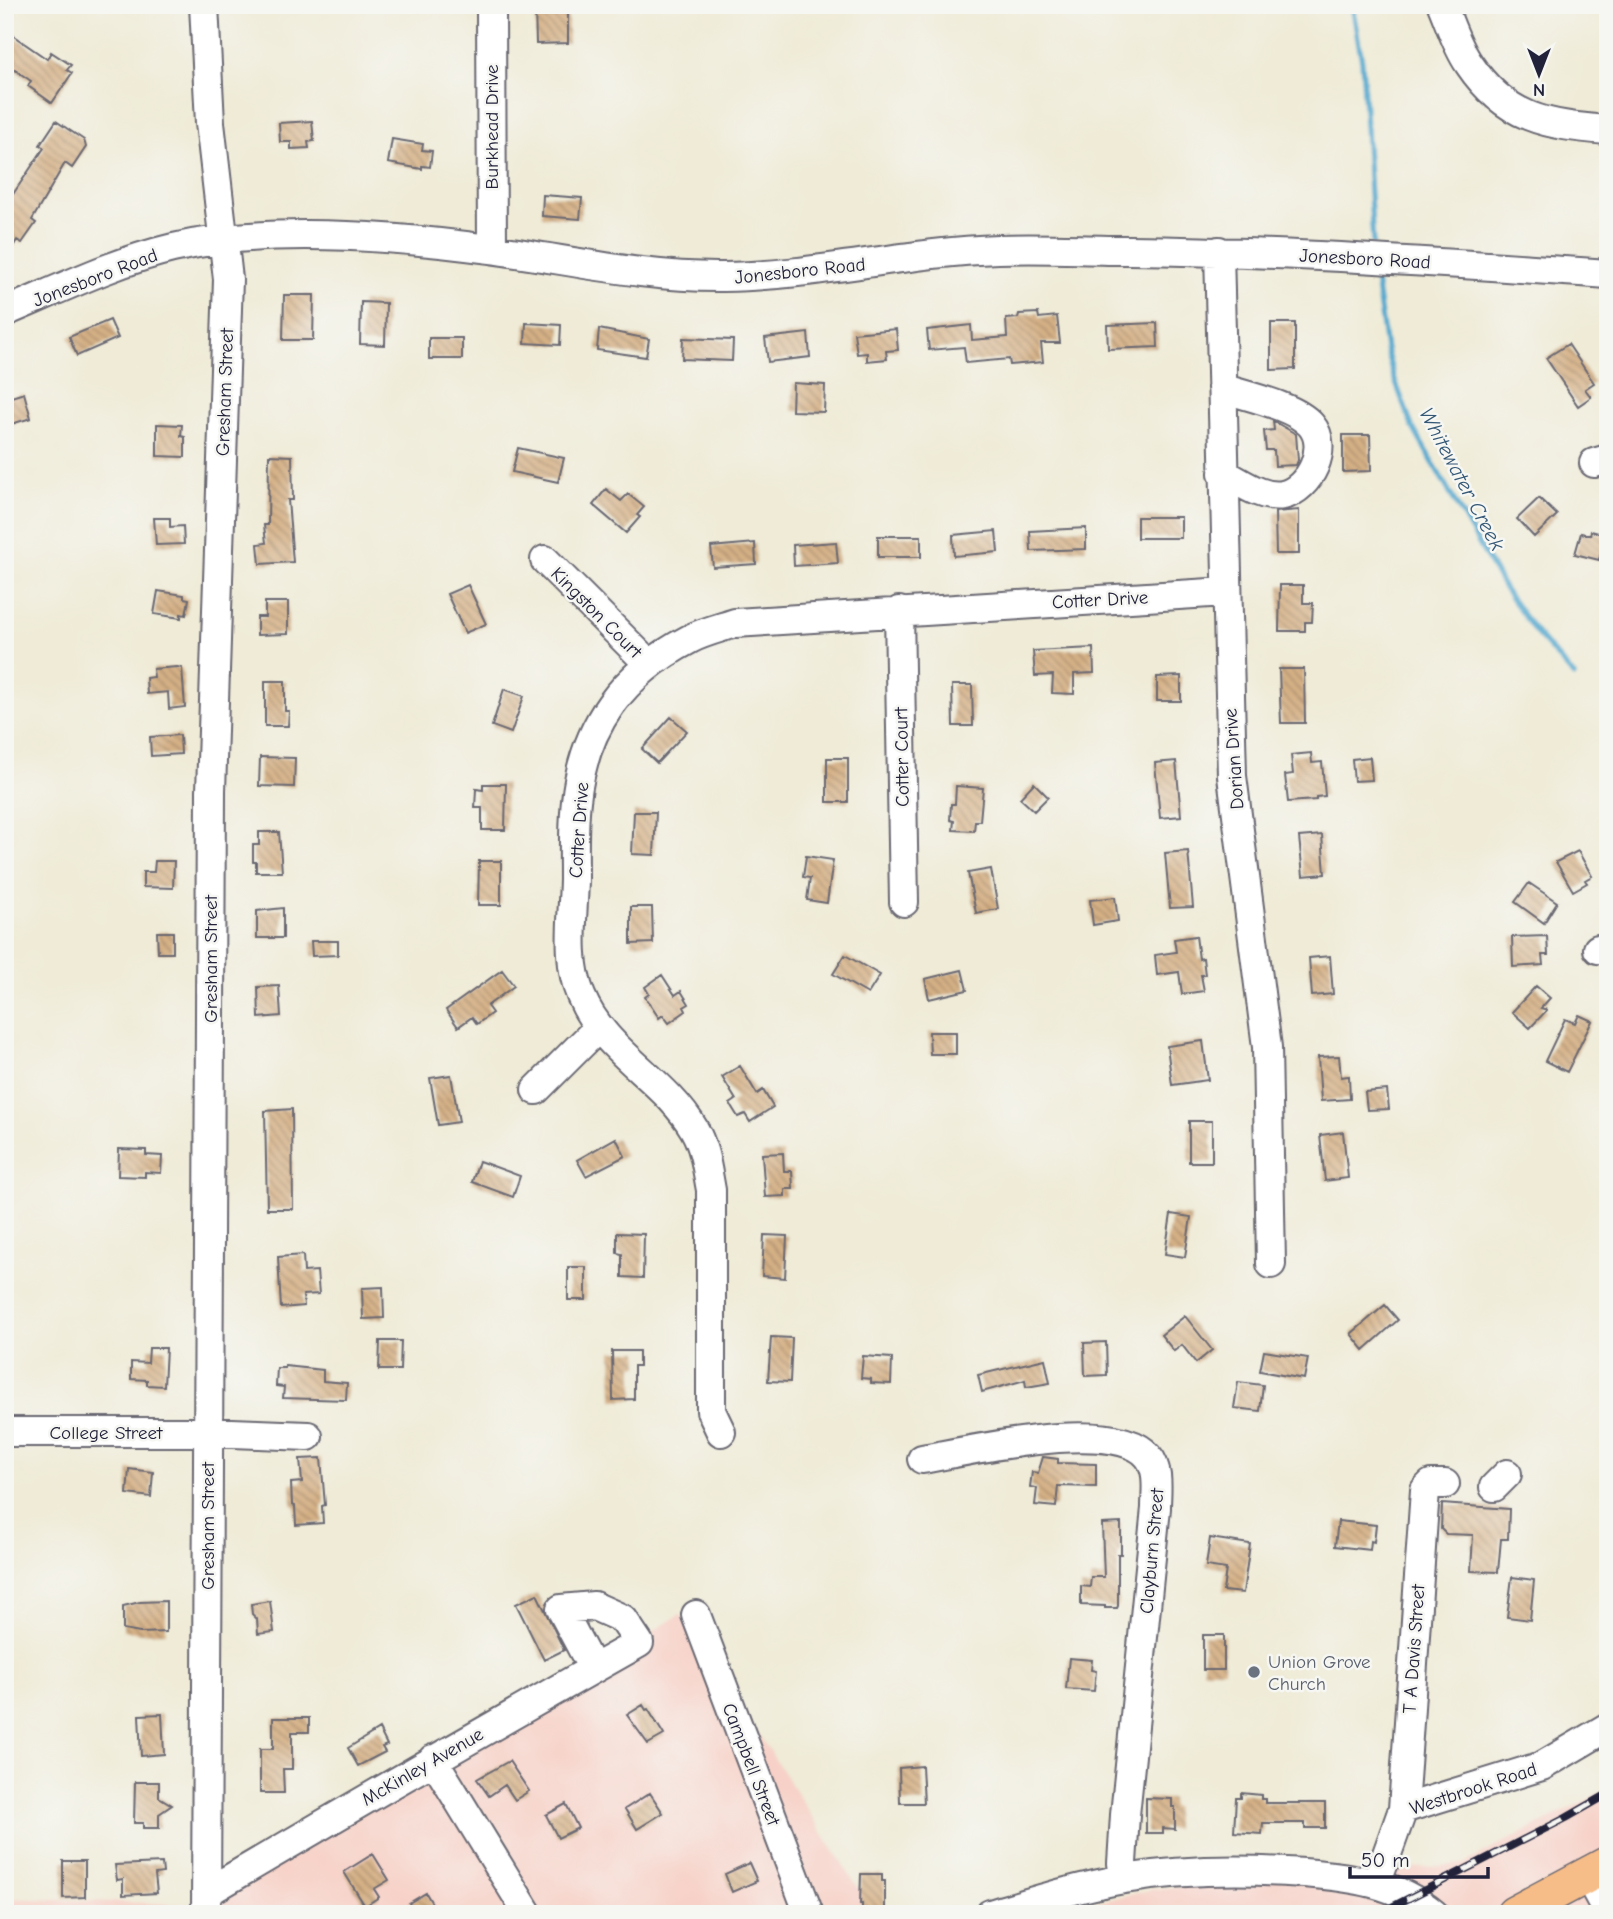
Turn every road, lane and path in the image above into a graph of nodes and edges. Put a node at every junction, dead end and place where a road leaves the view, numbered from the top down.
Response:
1 (204, 5) edge
2 (491, 5) edge
3 (1442, 5) edge
4 (1608, 130) edge
5 (225, 239) junction
6 (492, 249) junction
7 (1219, 251) junction
8 (1608, 274) edge
9 (6, 310) edge
10 (1222, 388) junction
11 (1223, 473) junction
12 (545, 560) dead end
13 (1226, 592) junction
14 (899, 611) junction
15 (649, 664) junction
16 (904, 902) dead end
17 (598, 1028) junction
18 (536, 1090) dead end
19 (1271, 1264) dead end
20 (5, 1432) edge
21 (207, 1432) junction
22 (721, 1432) dead end
23 (308, 1436) dead end
24 (922, 1458) dead end
25 (1435, 1487) dead end
26 (696, 1615) dead end
27 (593, 1669) junction
28 (1608, 1727) edge
29 (433, 1759) junction
30 (1402, 1809) junction
31 (1598, 1869) edge
32 (1124, 1879) junction
33 (1377, 1882) junction
34 (206, 1903) edge
35 (1522, 1912) edge
36 (528, 1914) edge
37 (809, 1914) edge
38 (990, 1914) edge
39 (1434, 1914) edge
40 (1608, 1914) edge

1 - 5 street, Gresham Street
2 - 6 street, Burkhead Drive
3 - 4 street
5 - 6 street, Jonesboro Road
5 - 9 street, Jonesboro Road
5 - 21 street, Gresham Street
6 - 7 street, Jonesboro Road
7 - 8 street, Jonesboro Road
7 - 10 street, Dorian Drive
10 - 11 street, Dorian Drive
10 - 11 street
11 - 13 street, Dorian Drive
12 - 15 street, Kingston Court
13 - 14 street, Cotter Drive
13 - 19 street, Dorian Drive
14 - 15 street, Cotter Drive
14 - 16 street, Cotter Court
15 - 17 street, Cotter Drive
17 - 18 street
17 - 22 street, Cotter Drive
20 - 21 street, College Street
21 - 23 street, College Street
21 - 34 street, Gresham Street
24 - 32 street, Clayburn Street
25 - 30 street, T A Davis Street
26 - 37 street, Campbell Street
27 - 27 street, McKinley Avenue
27 - 29 street, McKinley Avenue
28 - 30 street, Westbrook Road
29 - 34 street, McKinley Avenue
29 - 36 street
30 - 33 street, Westbrook Road
31 - 35 main road
31 - 40 street
32 - 33 street
32 - 38 street
33 - 39 street

